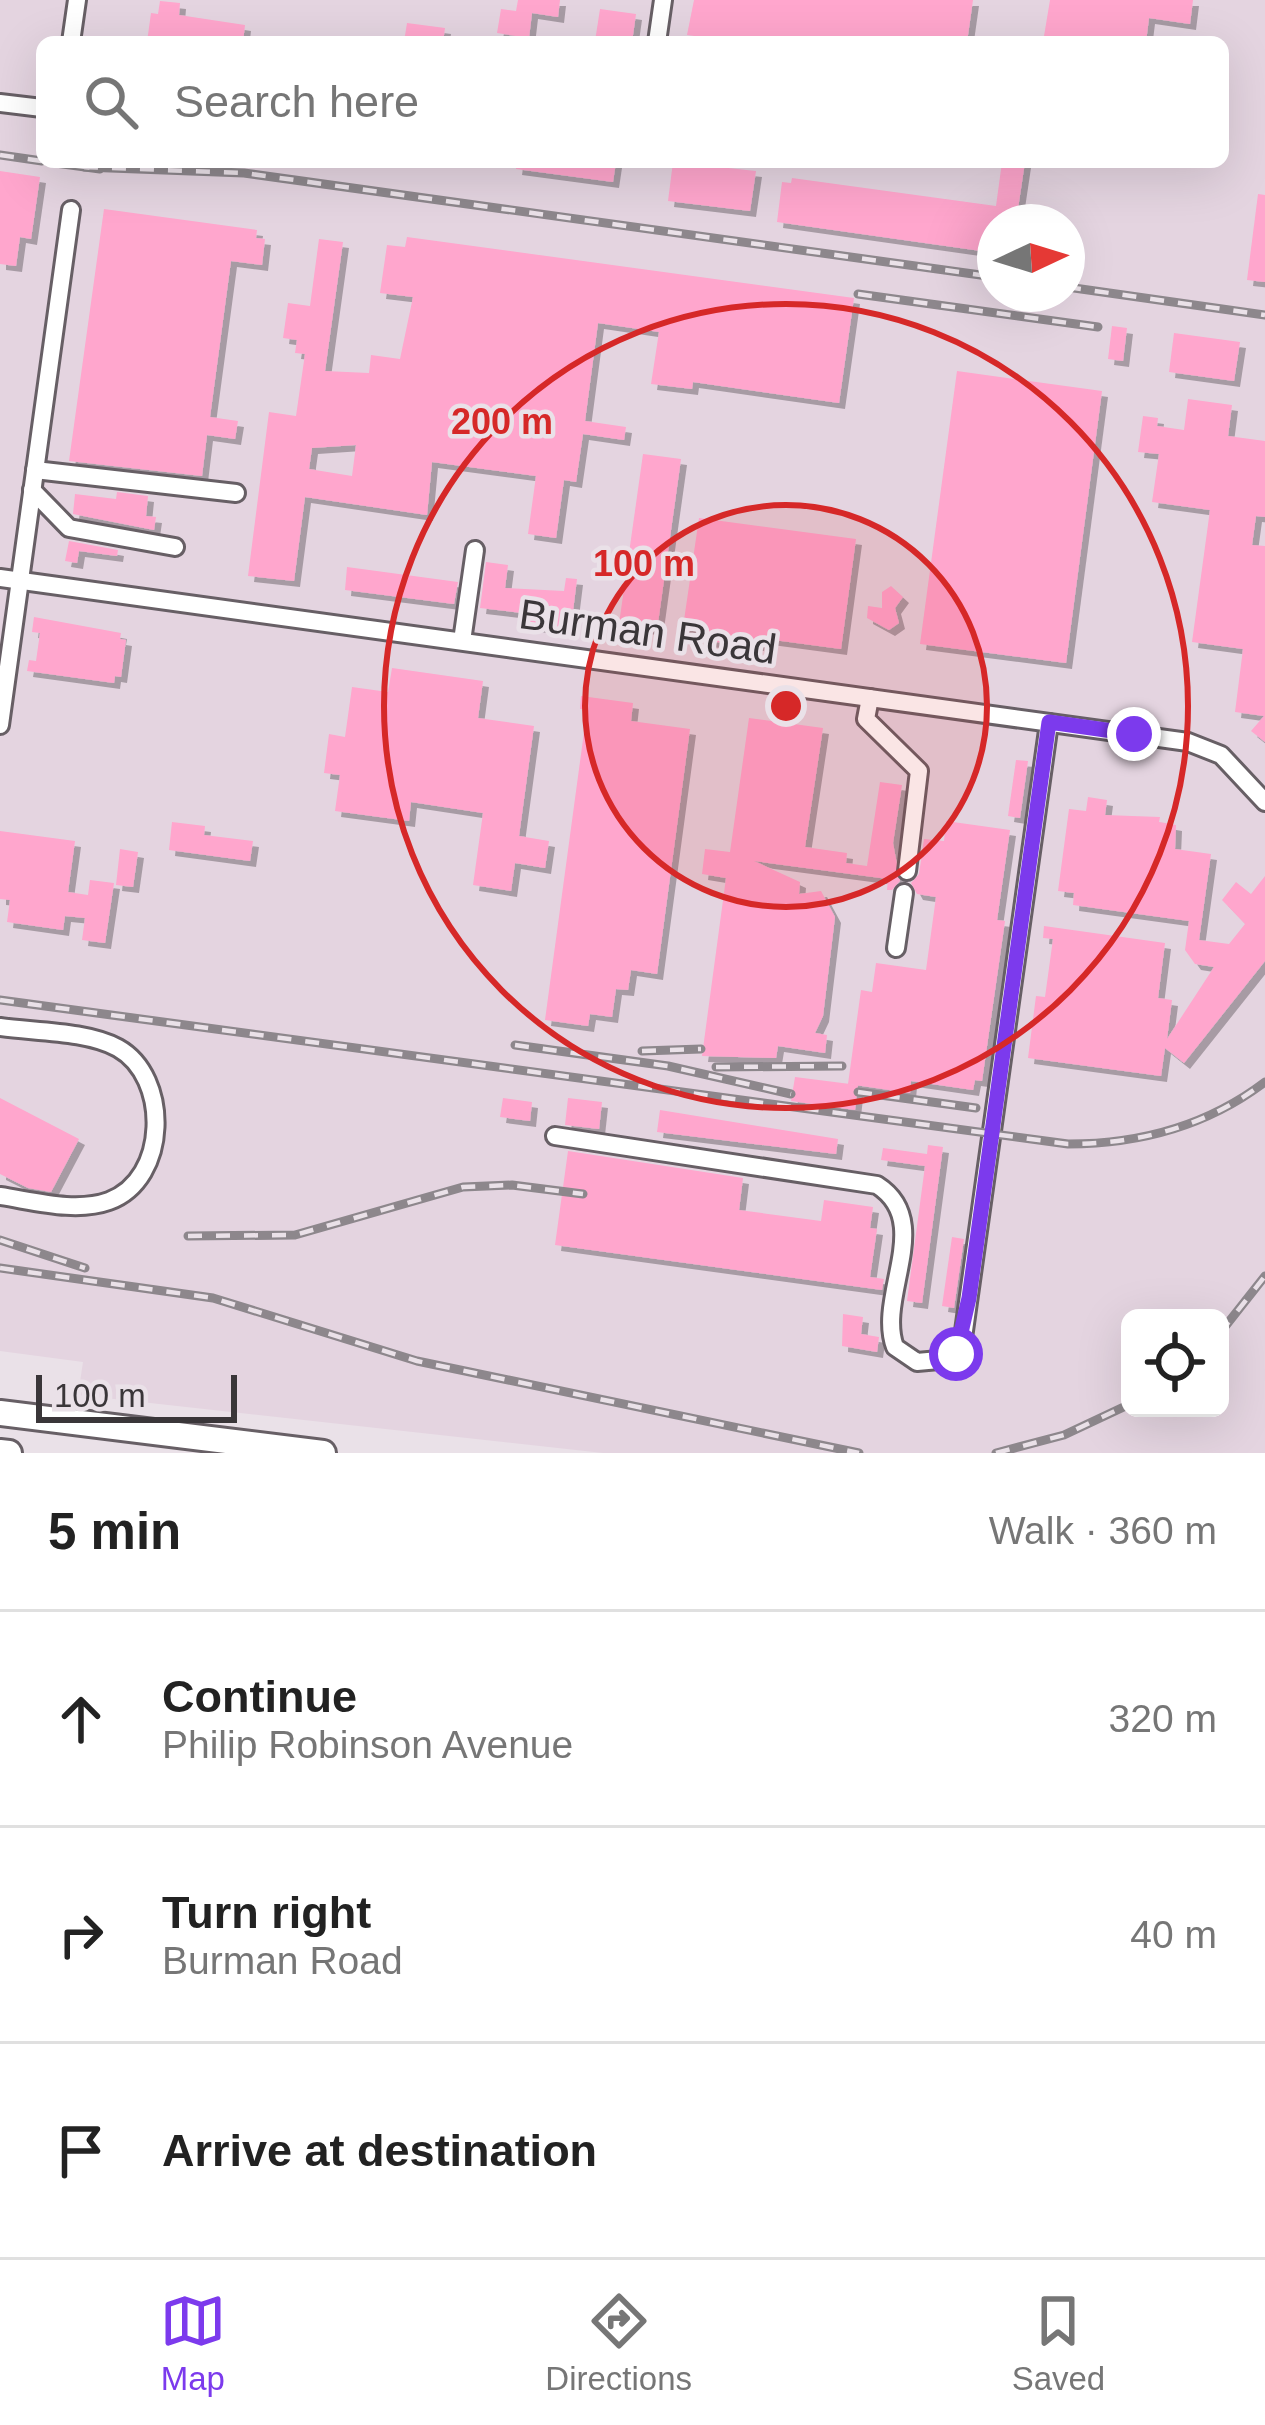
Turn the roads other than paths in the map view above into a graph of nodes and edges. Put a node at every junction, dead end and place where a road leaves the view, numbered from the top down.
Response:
1 (77, 0) edge
2 (663, 0) edge
3 (71, 36) edge
4 (658, 36) edge
5 (0, 103) edge
6 (36, 106) edge
7 (71, 210) dead end
8 (35, 470) junction
9 (32, 490) junction
10 (236, 493) dead end
11 (175, 548) dead end
12 (475, 550) dead end
13 (0, 578) edge
14 (19, 580) junction
15 (462, 641) junction
16 (869, 698) junction
17 (1049, 722) junction
18 (0, 725) edge
19 (1265, 802) edge
20 (907, 871) dead end
21 (904, 893) dead end
22 (896, 948) dead end
23 (0, 1027) edge
24 (555, 1136) dead end
25 (0, 1196) edge
26 (0, 1413) edge
27 (0, 1452) edge
28 (9, 1453) edge
29 (323, 1453) edge

1 - 3 street
2 - 4 street
5 - 6 street
7 - 8 street
8 - 9 street
8 - 10 street
9 - 11 street
9 - 14 street
12 - 15 street
13 - 14 street, Burman Road
14 - 15 street, Burman Road
14 - 18 street
15 - 16 street, Burman Road
16 - 17 street, Burman Road
16 - 20 street
17 - 19 street, Burman Road
17 - 24 street
21 - 22 street
23 - 25 street
26 - 29 highway
27 - 28 highway

